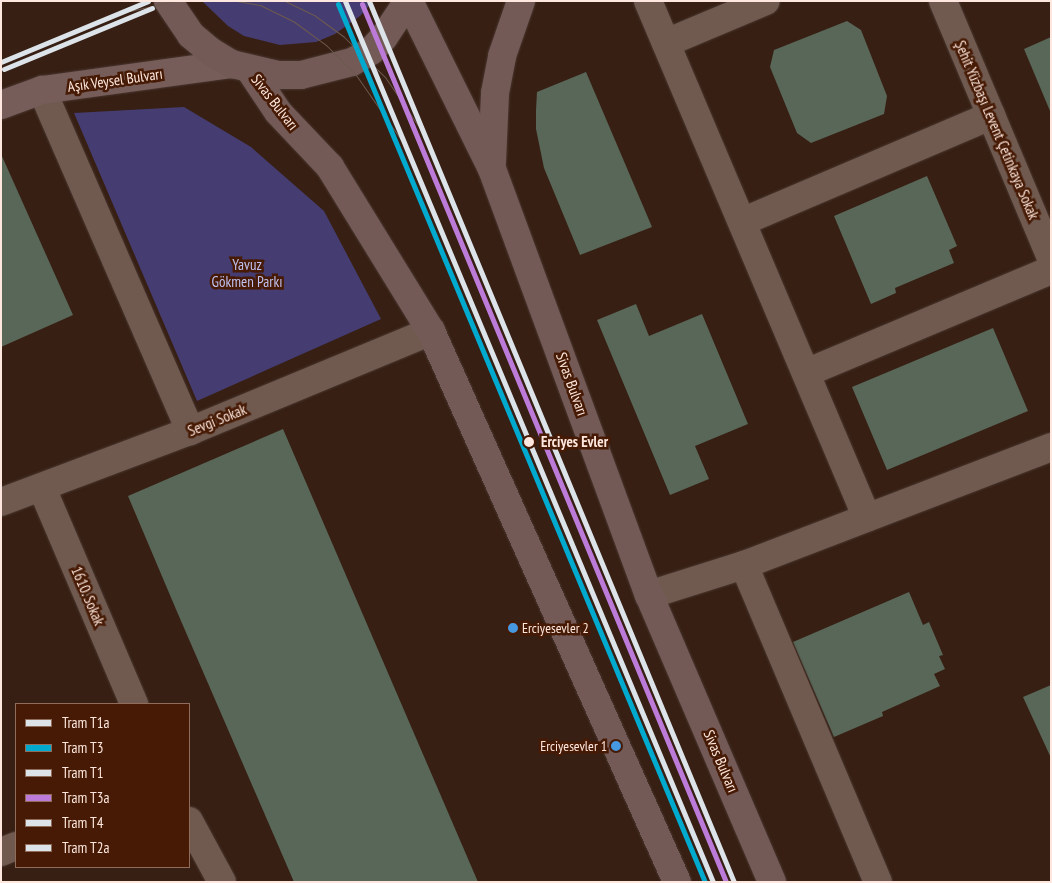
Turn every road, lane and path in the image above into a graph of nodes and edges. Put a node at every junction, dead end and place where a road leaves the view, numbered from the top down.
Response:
1 (168, 1) edge
2 (408, 1) edge
3 (521, 1) edge
4 (648, 1) edge
5 (766, 1) edge
6 (943, 1) edge
7 (666, 43) junction
8 (241, 67) junction
9 (42, 90) junction
10 (1, 105) edge
11 (992, 116) junction
12 (492, 169) junction
13 (742, 222) junction
14 (1051, 258) edge
15 (1051, 270) edge
16 (431, 331) junction
17 (806, 373) junction
18 (190, 431) junction
19 (1051, 447) edge
20 (42, 488) junction
21 (1, 502) edge
22 (867, 518) junction
23 (744, 564) junction
24 (649, 595) junction
25 (134, 703) edge
26 (190, 823) edge
27 (15, 846) edge
28 (1, 852) edge
29 (222, 882) edge
30 (677, 882) edge
31 (772, 882) edge
32 (878, 882) edge

1 - 8 highway
2 - 8 highway
2 - 12 highway, Sivas Bulvarı
3 - 12 highway
4 - 7 street
5 - 7 street
6 - 11 street, Şehit Yüzbaşı Levent Çetinkaya Sokak
7 - 13 street
8 - 9 main road, Aşık Veysel Bulvarı
8 - 16 highway, Sivas Bulvarı
9 - 10 main road, Aşık Veysel Bulvarı
9 - 18 street
11 - 13 street
11 - 14 street, Şehit Yüzbaşı Levent Çetinkaya Sokak
12 - 24 highway, Sivas Bulvarı
13 - 17 street
15 - 17 street
16 - 18 street, Sevgi Sokak
16 - 30 highway, Sivas Bulvarı
17 - 22 street
18 - 20 street, Sevgi Sokak
19 - 22 street
20 - 21 street, Sevgi Sokak
20 - 25 street, 1610. Sokak
22 - 23 street
23 - 24 street
23 - 32 street
24 - 31 highway, Sivas Bulvarı
26 - 29 street
27 - 28 street

